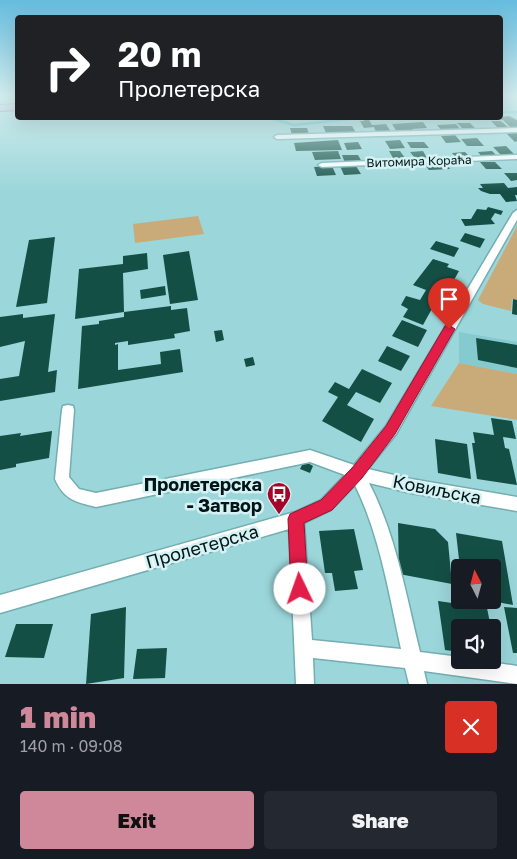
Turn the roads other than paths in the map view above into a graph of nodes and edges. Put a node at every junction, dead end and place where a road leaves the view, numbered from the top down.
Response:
1 (517, 130) edge
2 (277, 137) dead end
3 (517, 157) edge
4 (322, 165) dead end
5 (517, 213) edge
6 (68, 410) dead end
7 (357, 473) junction
8 (517, 504) edge
9 (296, 519) junction
10 (0, 604) edge
11 (303, 648) junction
12 (414, 660) junction
13 (517, 675) edge
14 (305, 684) edge
15 (418, 684) edge

1 - 2 street
3 - 4 street, Витомира Кораћа
5 - 7 street, Пролетерска
6 - 7 street, Ковиљска
7 - 8 street, Ковиљска
7 - 9 street, Пролетерска
7 - 12 street
9 - 10 street, Пролетерска
9 - 11 street
11 - 12 street
11 - 14 street
12 - 13 street
12 - 15 street

